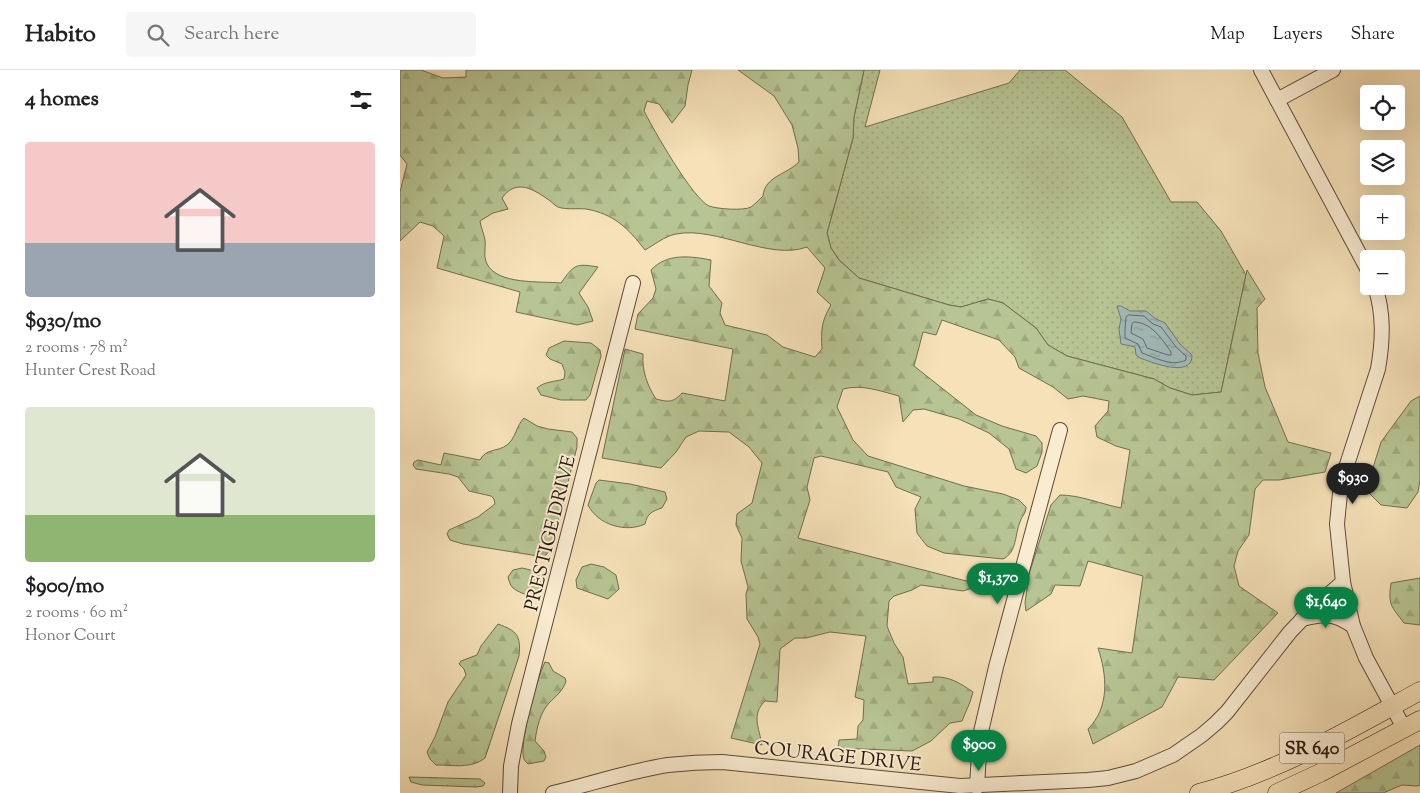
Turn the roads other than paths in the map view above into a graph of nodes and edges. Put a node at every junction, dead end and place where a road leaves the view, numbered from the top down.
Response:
1 (1261, 70) edge
2 (1333, 70) edge
3 (1277, 100) junction
4 (1360, 255) edge
5 (633, 283) dead end
6 (1378, 295) edge
7 (1060, 430) dead end
8 (1344, 582) junction
9 (1302, 619) junction
10 (1353, 626) junction
11 (1420, 691) edge
12 (1392, 706) junction
13 (1420, 720) edge
14 (1404, 728) junction
15 (977, 787) junction
16 (510, 793) edge
17 (553, 793) edge
18 (1199, 793) edge
19 (1277, 793) edge

1 - 3 street
2 - 3 street
3 - 4 street
5 - 16 street, PRESTIGE DRIVE
6 - 8 street
7 - 15 street
8 - 9 street, COURAGE DRIVE
8 - 10 street
9 - 10 street
9 - 15 street, COURAGE DRIVE
10 - 12 street
11 - 12 main road, SR 640
12 - 14 street
12 - 18 main road, SR 640
13 - 14 main road, SR 640
14 - 19 main road, SR 640
15 - 17 street, COURAGE DRIVE

